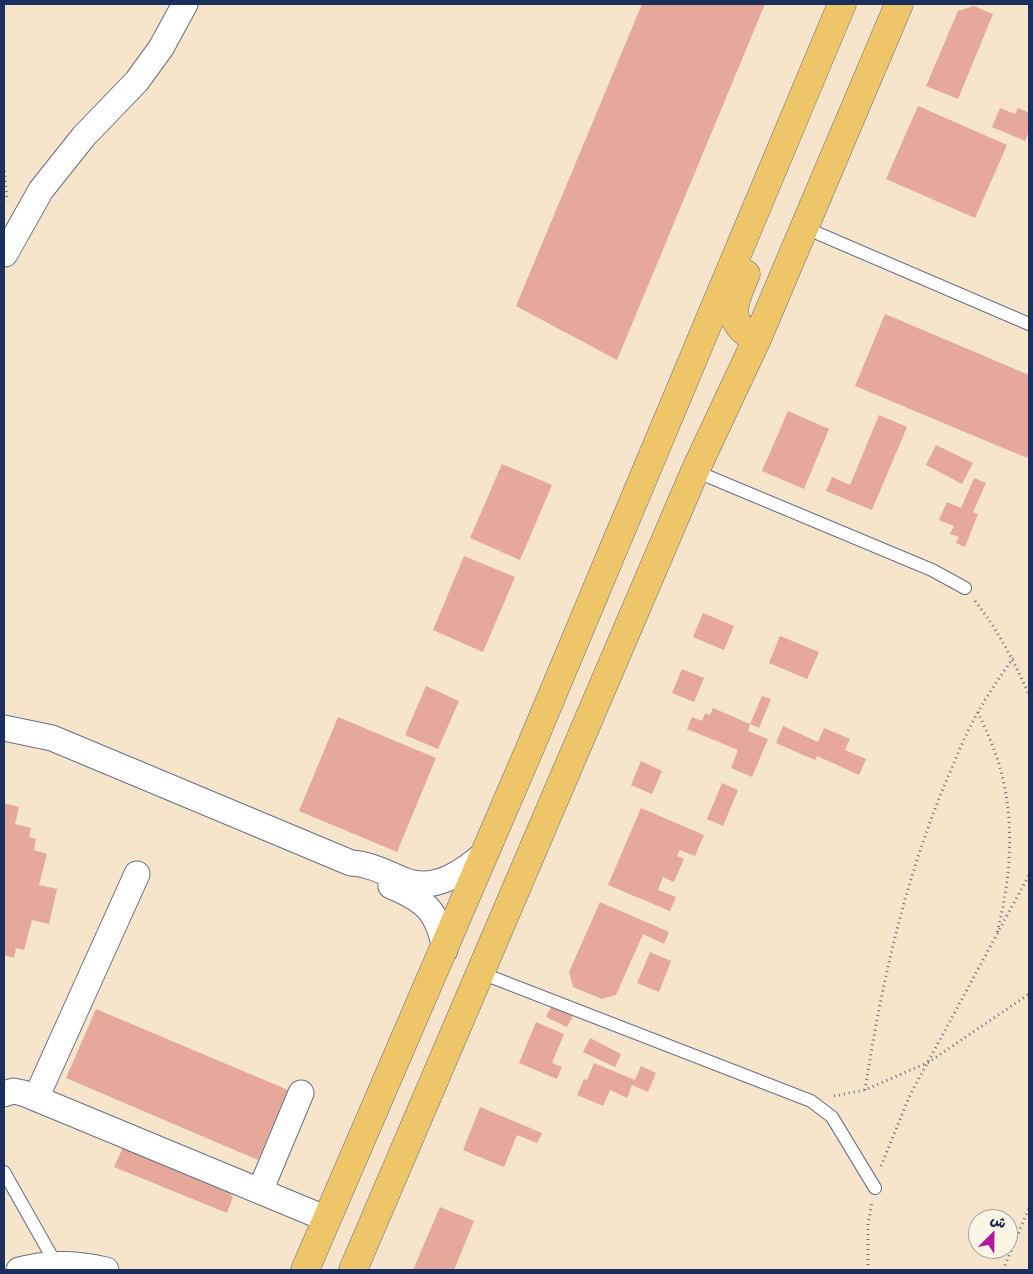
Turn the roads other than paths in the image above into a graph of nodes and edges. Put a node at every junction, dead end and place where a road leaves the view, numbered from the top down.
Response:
1 (185, 4) edge
2 (842, 4) edge
3 (899, 4) edge
4 (755, 210) junction
5 (803, 227) junction
6 (5, 254) dead end
7 (1029, 324) edge
8 (757, 339) junction
9 (696, 471) junction
10 (965, 588) road end
11 (4, 712) edge
12 (4, 728) edge
13 (52, 738) junction
14 (486, 852) junction
15 (351, 863) junction
16 (137, 874) dead end
17 (444, 950) junction
18 (480, 974) junction
19 (302, 1093) dead end
20 (4, 1094) edge
21 (36, 1098) junction
22 (4, 1172) edge
23 (875, 1188) road end
24 (260, 1191) junction
25 (327, 1219) junction
26 (56, 1264) junction
27 (19, 1270) edge
28 (106, 1270) edge
29 (305, 1270) edge
30 (353, 1270) edge

1 - 6 street
2 - 4 highway
3 - 5 highway
4 - 8 highway
4 - 14 highway
5 - 7 lane
5 - 8 highway
8 - 9 highway
9 - 10 lane
9 - 18 highway
11 - 13 street
12 - 13 street
13 - 15 street
14 - 15 street
14 - 17 highway
15 - 17 street
16 - 21 street
17 - 25 highway
18 - 23 lane
18 - 30 highway
19 - 24 street
20 - 21 street
21 - 24 street
22 - 26 lane
24 - 25 street
25 - 29 highway
26 - 27 street
26 - 28 street

